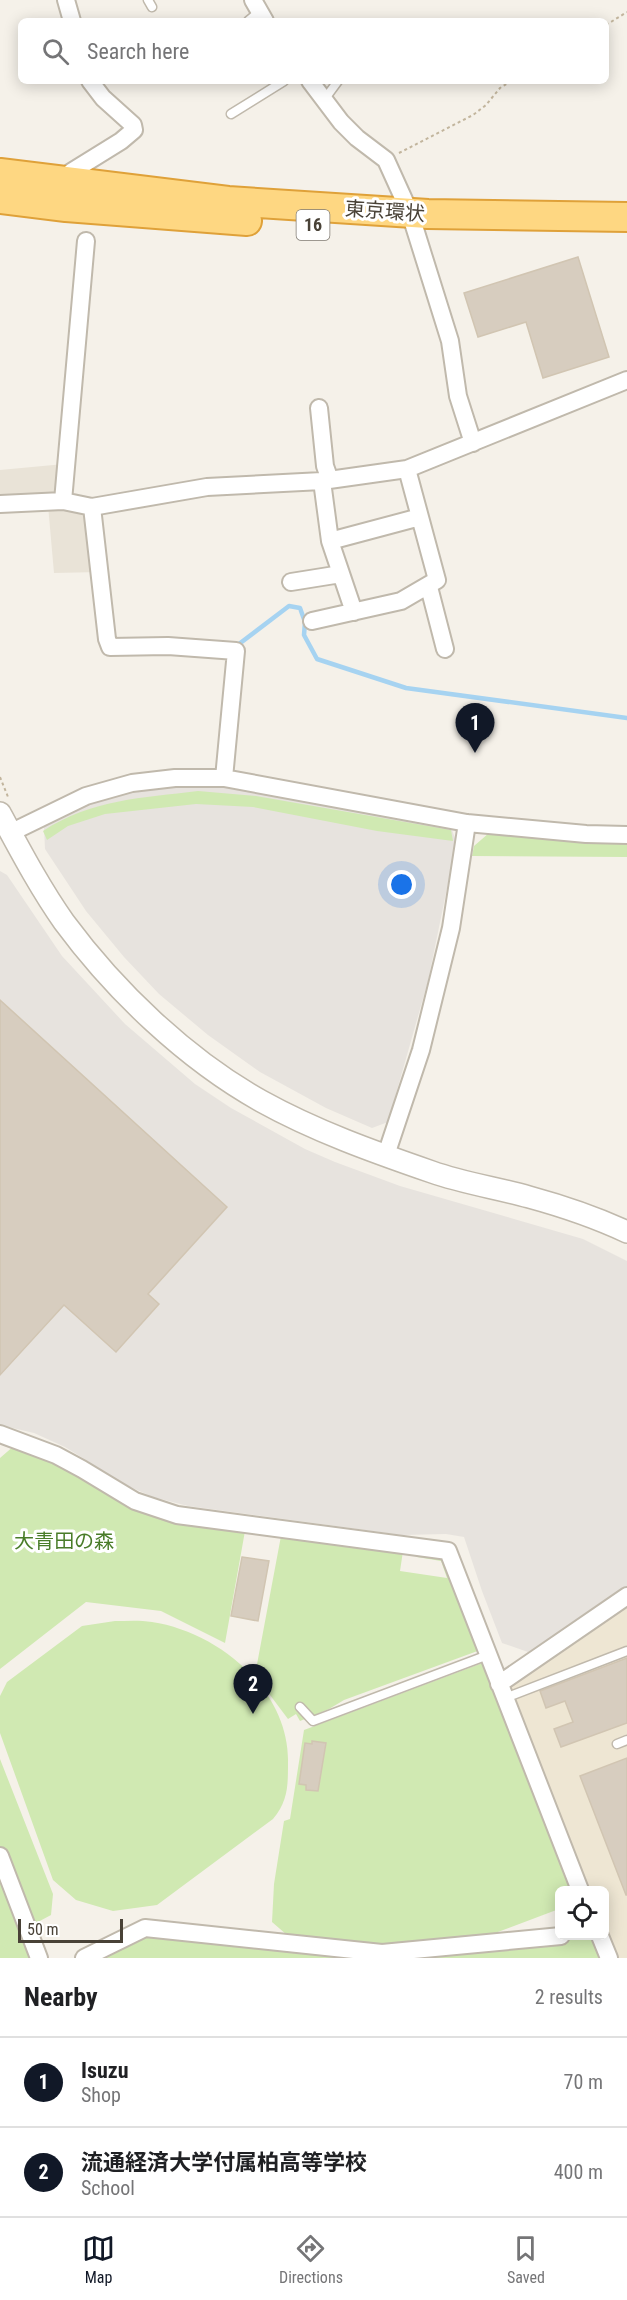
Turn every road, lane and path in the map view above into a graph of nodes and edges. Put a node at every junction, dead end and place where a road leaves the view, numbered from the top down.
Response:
1 (66, 0) edge
2 (627, 12) edge
3 (71, 18) edge
4 (609, 23) edge
5 (92, 84) edge
6 (279, 84) edge
7 (312, 84) edge
8 (336, 84) edge
9 (506, 84) edge
10 (324, 100) junction
11 (231, 114) dead end
12 (386, 160) junction
13 (0, 173) edge
14 (69, 183) junction
15 (0, 199) edge
16 (627, 217) edge
17 (412, 221) junction
18 (627, 235) edge
19 (86, 241) dead end
20 (627, 380) edge
21 (319, 408) dead end
22 (473, 442) junction
23 (407, 469) junction
24 (326, 481) junction
25 (63, 501) junction
26 (0, 504) edge
27 (92, 507) junction
28 (420, 518) junction
29 (330, 541) junction
30 (341, 574) junction
31 (291, 582) dead end
32 (429, 587) junction
33 (354, 612) junction
34 (312, 621) dead end
35 (445, 649) dead end
36 (0, 777) edge
37 (224, 778) junction
38 (0, 813) edge
39 (467, 823) junction
40 (11, 832) edge
41 (627, 835) edge
42 (386, 1155) junction
43 (627, 1232) edge
44 (0, 1434) edge
45 (627, 1596) edge
46 (627, 1652) edge
47 (488, 1655) junction
48 (502, 1691) junction
49 (300, 1707) dead end
50 (627, 1740) edge
51 (617, 1744) dead end
52 (0, 1857) edge
53 (578, 1886) edge
54 (555, 1936) edge
55 (602, 1940) edge
56 (39, 1958) edge
57 (84, 1958) edge
58 (609, 1958) edge

1 - 3 street
2 - 4 path
5 - 14 street
6 - 11 lane
7 - 10 street
8 - 10 lane
9 - 12 path
10 - 12 street
12 - 17 street
13 - 14 highway, 東京環状 / 16
14 - 17 highway, 東京環状 / 16
15 - 17 highway, 東京環状 / 16
16 - 17 highway, 東京環状 / 16
17 - 18 highway, 東京環状 / 16
17 - 22 street
19 - 25 street
20 - 22 street
21 - 24 street
22 - 23 street
23 - 24 street
23 - 28 street
24 - 27 street
24 - 29 street
25 - 26 street
25 - 27 street
27 - 37 street
28 - 29 street
28 - 32 street
29 - 30 street
30 - 31 street
30 - 33 street
32 - 33 street
32 - 35 street
33 - 34 street
36 - 40 path
37 - 39 street
37 - 40 street
38 - 40 street
39 - 41 street
39 - 42 street
40 - 42 street
42 - 43 street
44 - 47 street
45 - 48 street
46 - 48 lane
47 - 48 street
47 - 49 lane
48 - 53 street
50 - 51 lane
52 - 56 street
54 - 57 street
55 - 58 street

